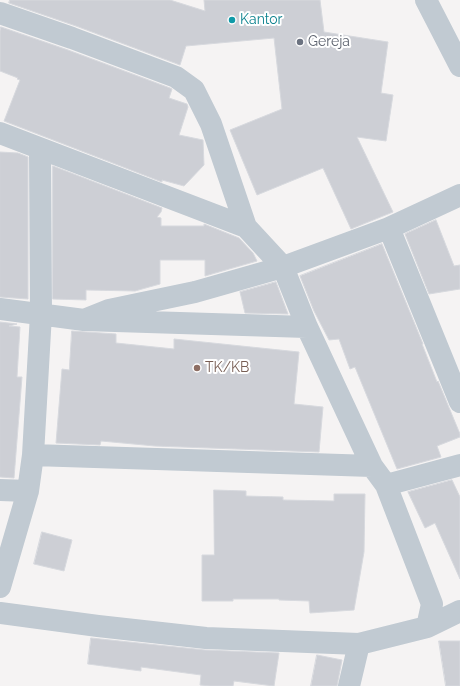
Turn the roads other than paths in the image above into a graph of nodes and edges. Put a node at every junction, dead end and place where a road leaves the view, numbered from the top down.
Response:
1 (426, 0) edge
2 (0, 13) edge
3 (460, 66) edge
4 (0, 133) edge
5 (40, 149) junction
6 (460, 196) edge
7 (246, 227) junction
8 (389, 228) junction
9 (283, 267) junction
10 (0, 309) edge
11 (41, 314) junction
12 (84, 320) junction
13 (307, 327) junction
14 (460, 402) edge
15 (33, 455) junction
16 (460, 464) edge
17 (372, 466) junction
18 (386, 485) junction
19 (0, 490) edge
20 (28, 491) junction
21 (0, 588) edge
22 (460, 611) edge
23 (0, 613) edge
24 (427, 627) junction
25 (359, 644) junction
26 (349, 686) edge

1 - 3 street
2 - 7 street
4 - 5 street
5 - 7 street
5 - 11 street
6 - 8 street
7 - 9 street
8 - 9 street
8 - 14 street
9 - 12 street
9 - 13 street
10 - 11 street
11 - 12 street
11 - 15 street
12 - 13 street
13 - 17 street
15 - 17 street
15 - 20 street
16 - 18 street
17 - 18 street
18 - 24 street
19 - 20 street
20 - 21 street
22 - 24 street
23 - 25 street
24 - 25 street
25 - 26 street

